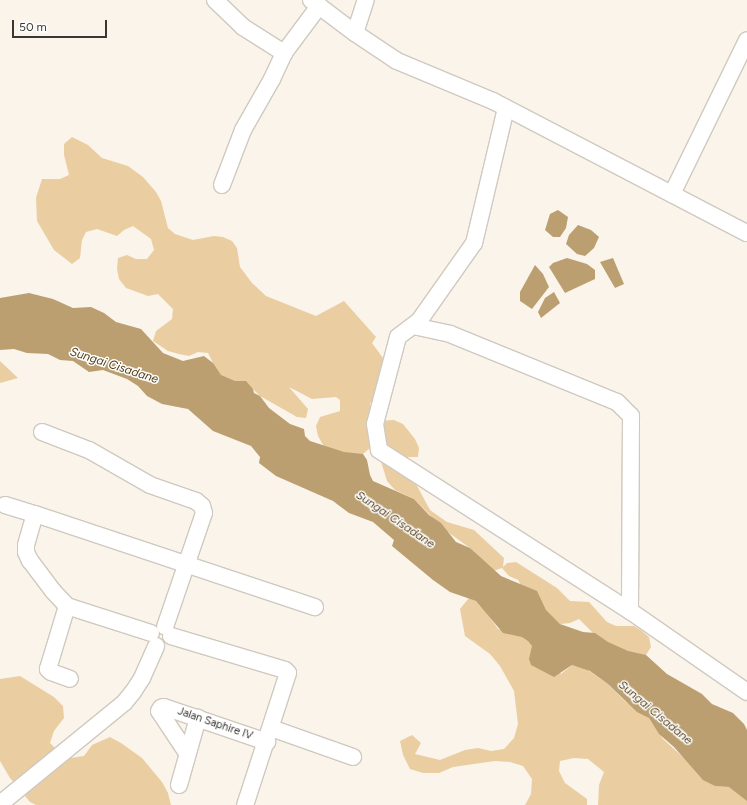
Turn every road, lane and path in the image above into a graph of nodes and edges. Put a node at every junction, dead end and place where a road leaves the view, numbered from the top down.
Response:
1 (215, 0) edge
2 (366, 0) edge
3 (315, 3) edge
4 (355, 33) junction
5 (747, 40) edge
6 (284, 52) junction
7 (506, 108) junction
8 (222, 185) dead end
9 (672, 194) junction
10 (747, 233) edge
11 (419, 321) junction
12 (42, 432) dead end
13 (5, 505) dead end
14 (35, 514) junction
15 (187, 564) junction
16 (67, 606) junction
17 (316, 607) dead end
18 (630, 611) junction
19 (161, 635) junction
20 (70, 679) dead end
21 (747, 692) edge
22 (198, 718) junction
23 (269, 735) junction
24 (187, 753) junction
25 (353, 757) dead end
26 (179, 785) dead end
27 (0, 804) edge
28 (245, 805) edge

1 - 6 street
2 - 4 street
3 - 4 street
3 - 6 street
4 - 7 street
5 - 9 street
6 - 8 street
7 - 9 street
7 - 11 street
9 - 10 street
11 - 18 street
11 - 18 street
12 - 15 street
13 - 14 street
14 - 15 street
14 - 16 street
15 - 17 street
15 - 19 street
16 - 19 street
16 - 20 street
18 - 21 street
19 - 23 street
19 - 27 street
22 - 23 street, Jalan Saphire IV
22 - 24 street
22 - 24 street, Jalan Saphire IV
23 - 25 street, Jalan Saphire IV
23 - 28 street
24 - 26 street

